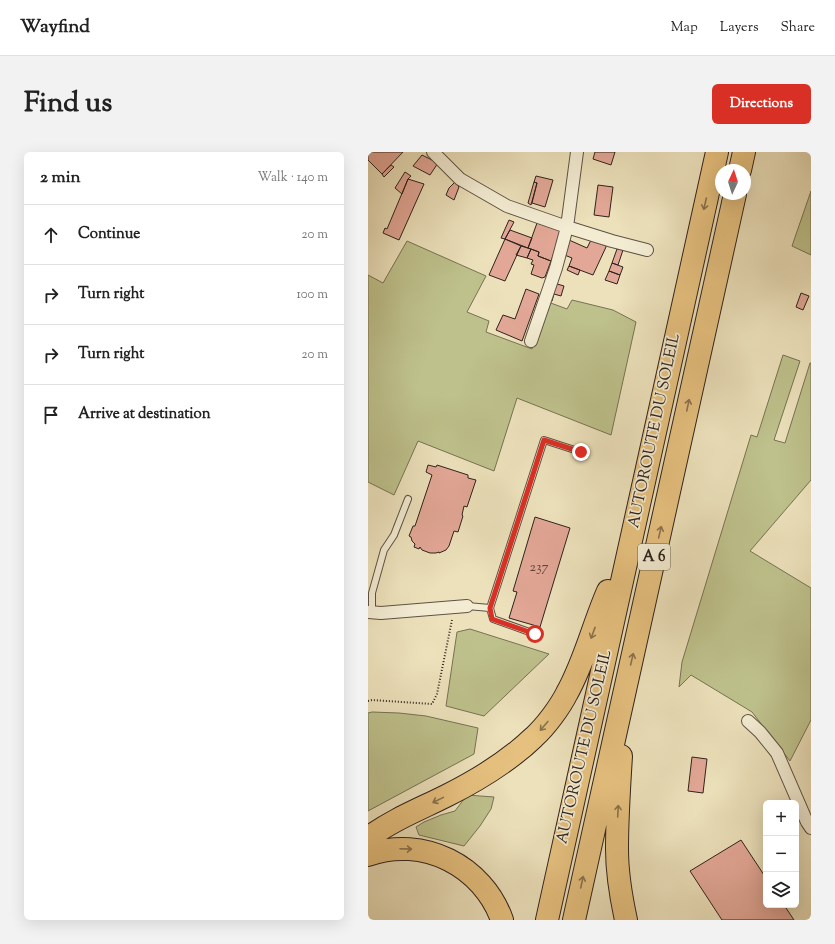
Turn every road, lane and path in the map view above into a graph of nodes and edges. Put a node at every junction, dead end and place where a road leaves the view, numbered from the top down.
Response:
1 (433, 152) edge
2 (577, 152) edge
3 (717, 152) edge
4 (744, 152) edge
5 (741, 164) edge
6 (734, 200) edge
7 (568, 227) junction
8 (647, 250) dead end
9 (531, 341) dead end
10 (581, 452) dead end
11 (408, 498) dead end
12 (631, 539) junction
13 (467, 606) joint
14 (454, 608) junction
15 (490, 608) junction
16 (370, 612) edge
17 (535, 634) dead end
18 (624, 693) junction
19 (368, 701) edge
20 (748, 721) dead end
21 (811, 828) edge
22 (368, 838) edge
23 (368, 854) edge
24 (502, 920) edge
25 (547, 920) edge
26 (574, 920) edge
27 (626, 920) edge

1 - 7 street
2 - 7 street
3 -> 12 highway, AUTOROUTE DU SOLEIL / A 6
4 - 5 highway
18 -> 6 highway, AUTOROUTE DU SOLEIL / A 6
7 - 8 street
7 - 9 street
10 - 15 lane
11 - 16 lane
12 -> 22 highway
12 - 25 highway, AUTOROUTE DU SOLEIL / A 6
13 - 14 street
13 - 15 lane
14 - 16 street
14 - 19 path
15 - 17 lane
26 -> 18 highway, AUTOROUTE DU SOLEIL / A 6
27 -> 18 highway
20 - 21 street
23 -> 24 highway

